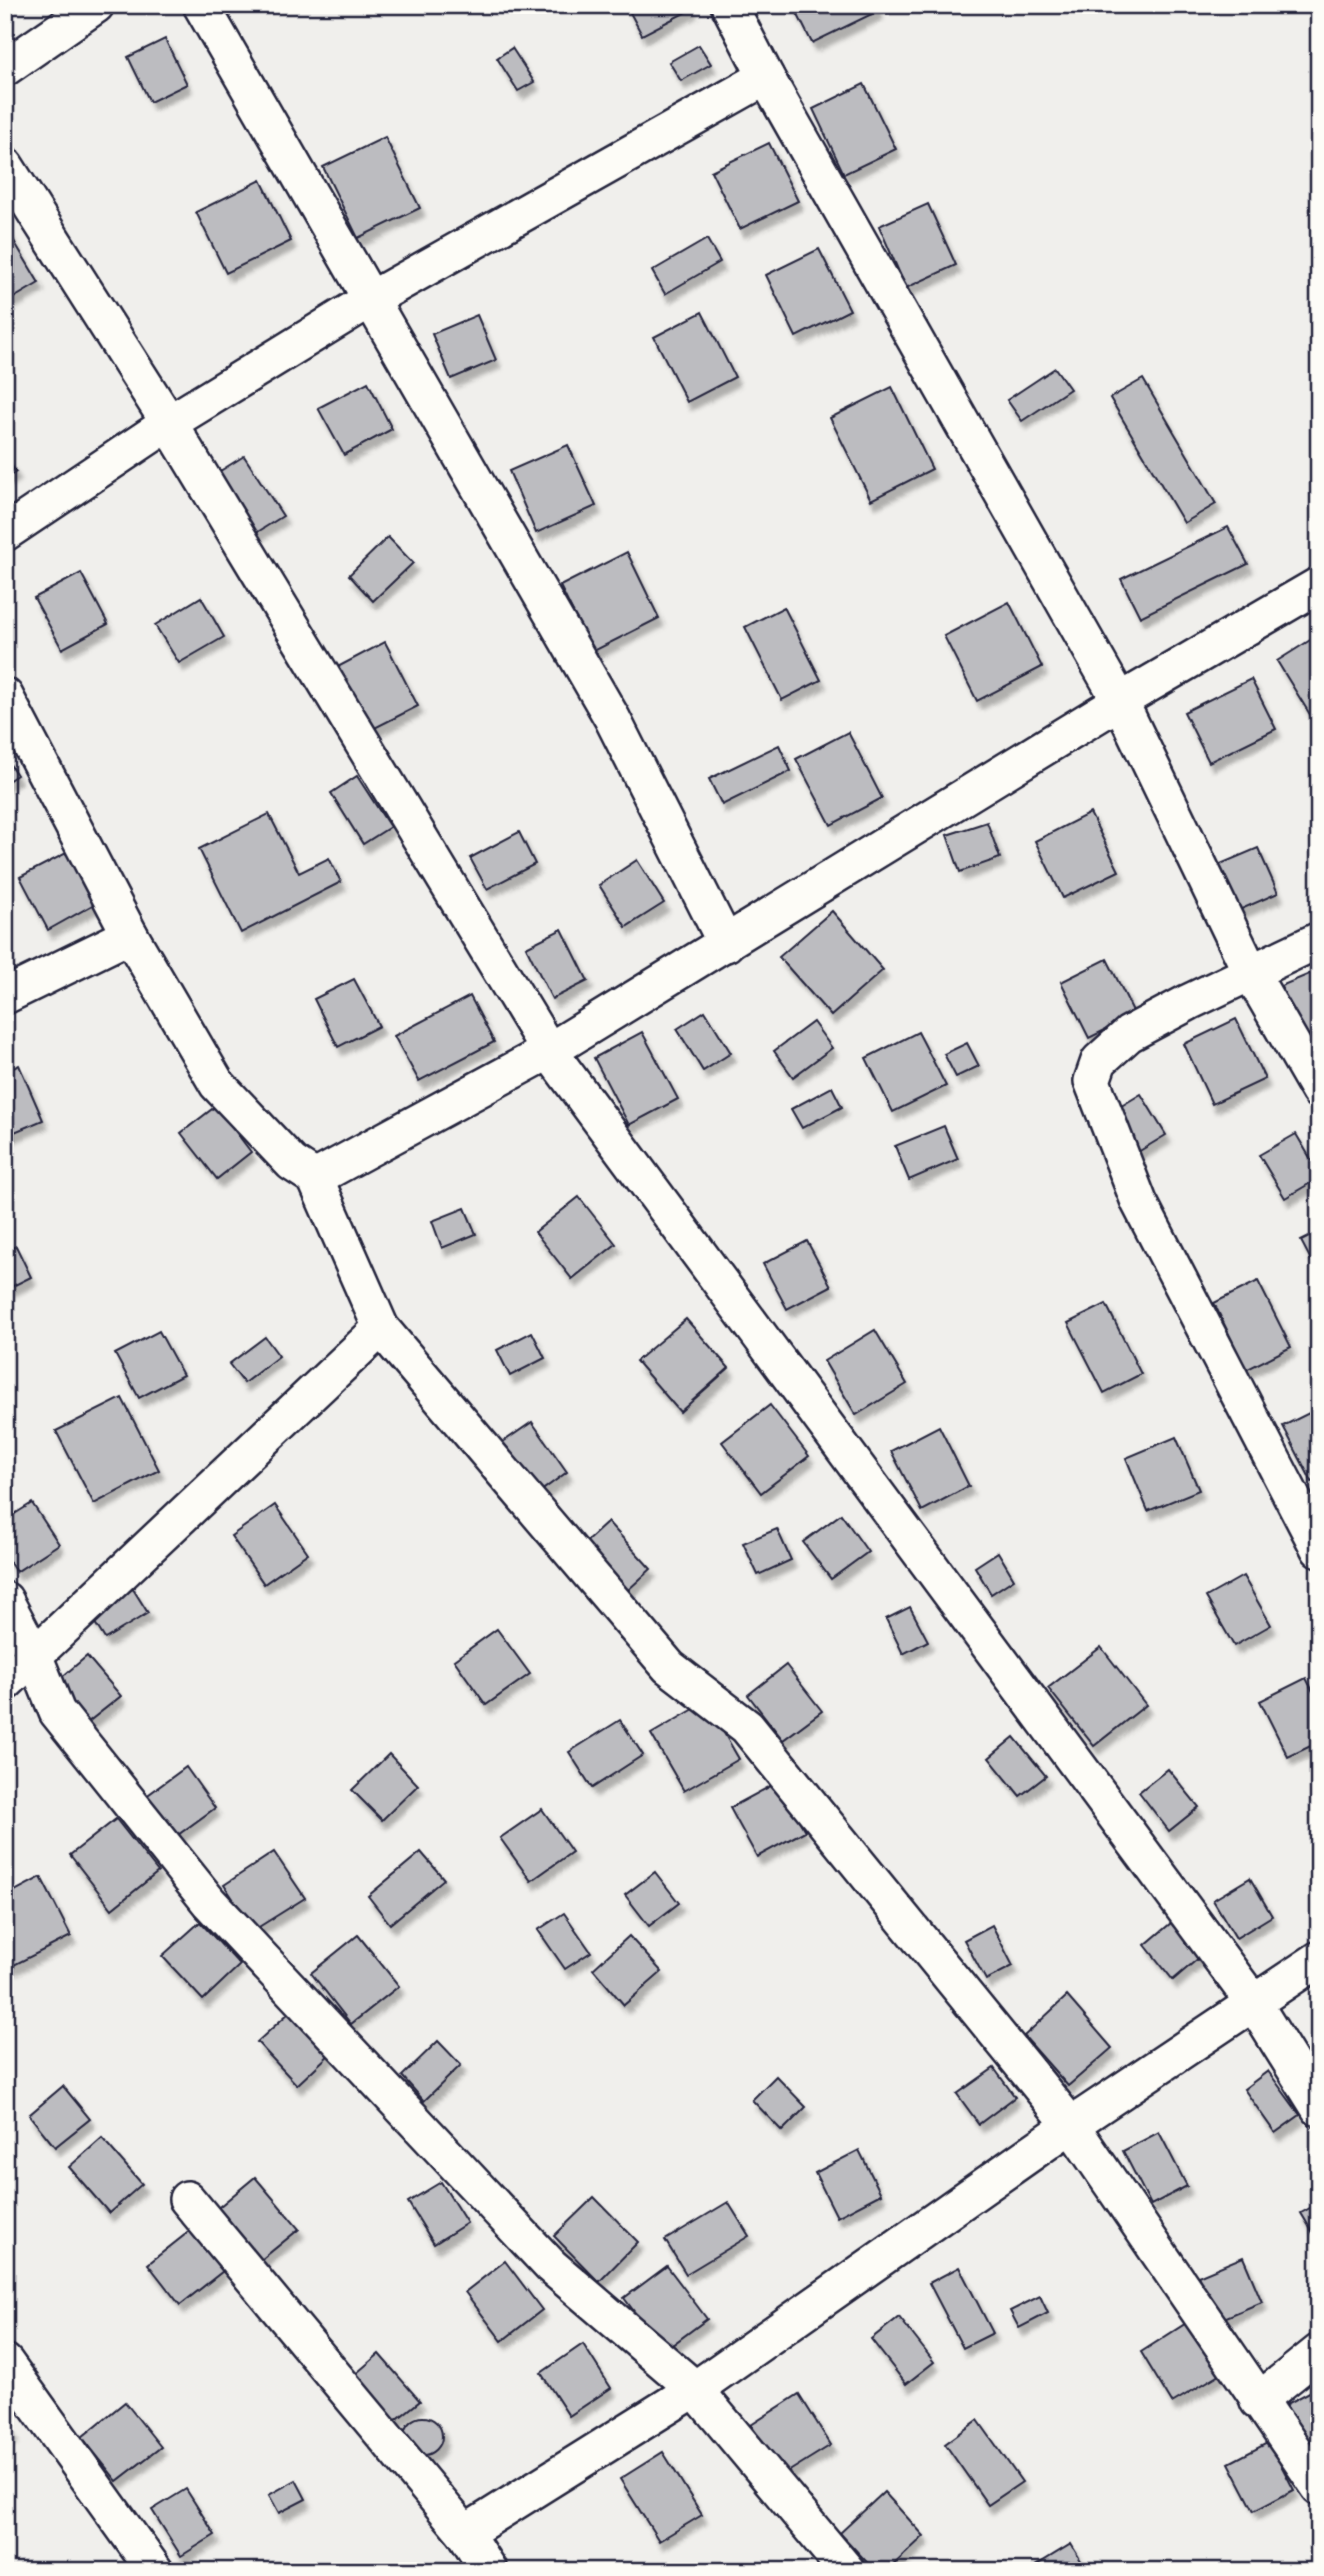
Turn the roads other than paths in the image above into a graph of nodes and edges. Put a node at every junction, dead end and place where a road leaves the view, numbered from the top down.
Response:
1 (96, 5) edge
2 (201, 5) edge
3 (729, 5) edge
4 (5, 68) edge
5 (766, 77) junction
6 (5, 165) edge
7 (370, 299) junction
8 (169, 423) junction
9 (5, 533) edge
10 (1319, 585) edge
11 (5, 696) edge
12 (1120, 701) junction
13 (130, 935) junction
14 (1319, 940) edge
15 (726, 944) junction
16 (1251, 973) junction
17 (5, 996) edge
18 (549, 1051) junction
19 (1319, 1091) edge
20 (315, 1178) junction
21 (381, 1328) junction
22 (1319, 1549) edge
23 (5, 1600) edge
24 (34, 1655) junction
25 (5, 1683) edge
26 (1319, 1959) edge
27 (1253, 2002) junction
28 (1319, 2108) edge
29 (1071, 2125) junction
30 (187, 2199) dead end
31 (1319, 2352) edge
32 (5, 2362) edge
33 (695, 2389) junction
34 (1258, 2401) junction
35 (1319, 2487) edge
36 (465, 2533) junction
37 (155, 2571) edge
38 (489, 2571) edge
39 (847, 2571) edge

1 - 4 street
2 - 7 street
3 - 5 street
5 - 7 street
5 - 12 street
6 - 8 street
7 - 8 street
7 - 15 street
8 - 9 street
8 - 18 street
10 - 12 street
11 - 13 street
12 - 15 street
12 - 16 street
13 - 17 street
13 - 20 street
14 - 16 street
15 - 18 street
16 - 19 street
16 - 22 street
18 - 20 street
18 - 27 street
20 - 21 street
21 - 24 street
21 - 29 street
23 - 24 street
24 - 25 street
24 - 33 street
26 - 27 street
27 - 28 street
27 - 29 street
29 - 33 street
29 - 34 street
30 - 36 street
31 - 34 street
32 - 37 street
33 - 36 street
33 - 39 street
34 - 35 street
36 - 38 street

